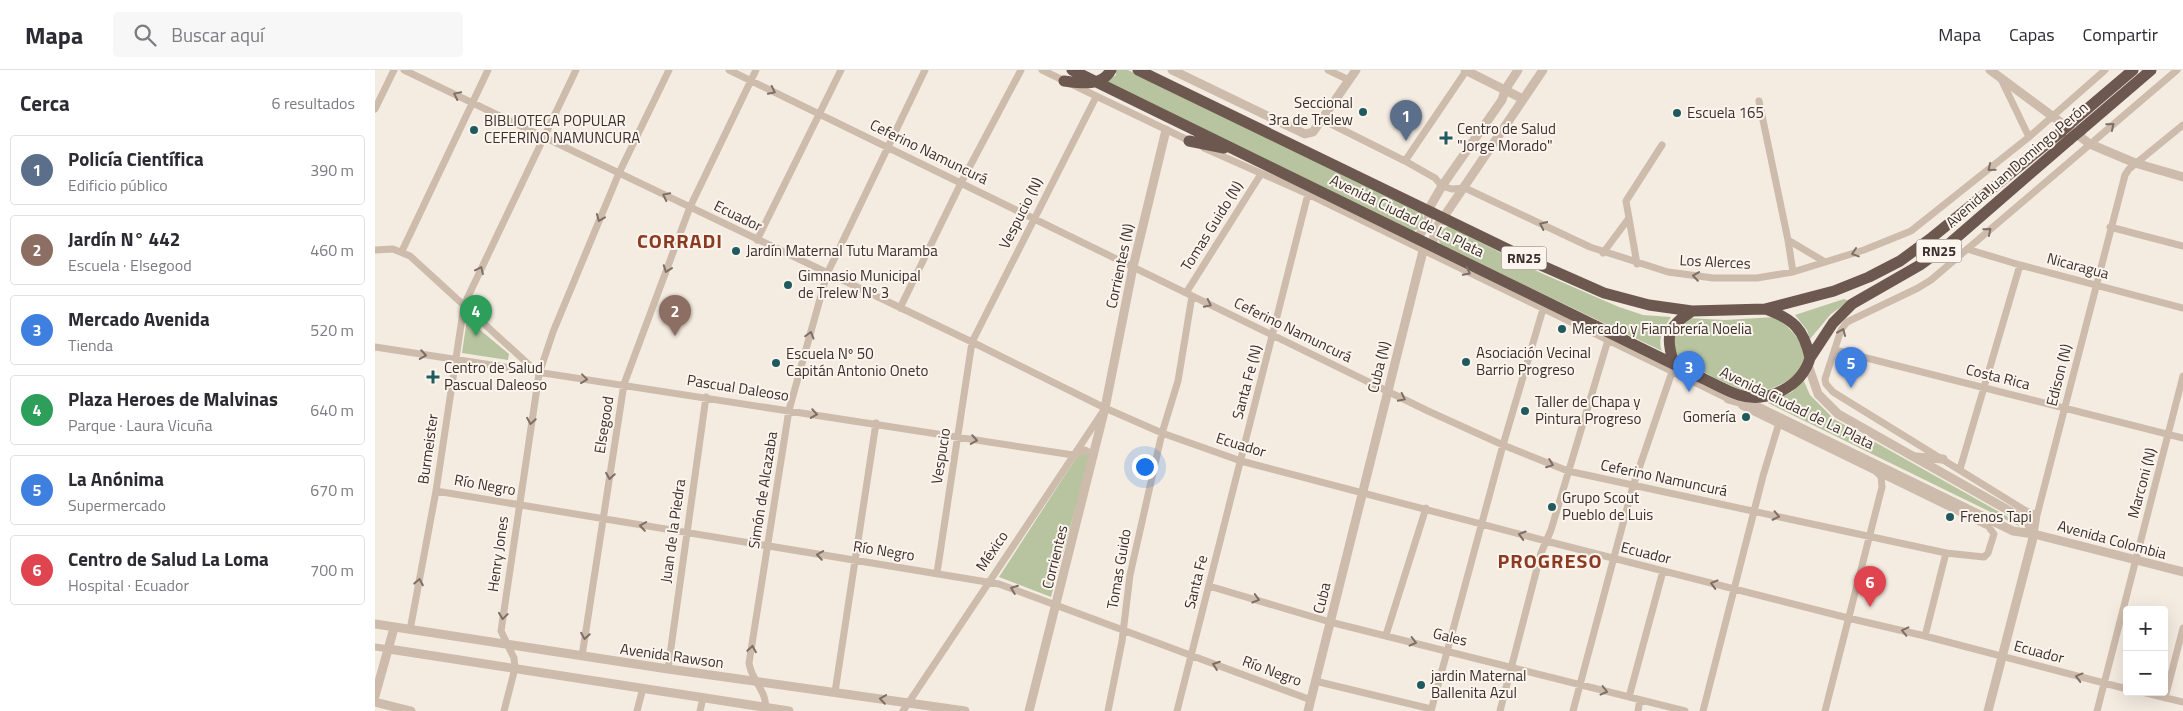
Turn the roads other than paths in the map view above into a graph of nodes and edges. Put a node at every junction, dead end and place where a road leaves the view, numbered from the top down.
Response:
1 (394, 70) edge
2 (404, 70) edge
3 (488, 70) edge
4 (576, 70) edge
5 (669, 70) edge
6 (729, 70) edge
7 (756, 70) edge
8 (841, 70) edge
9 (925, 70) edge
10 (1021, 70) edge
11 (1042, 70) edge
12 (1072, 70) edge
13 (1111, 70) edge
14 (1138, 70) edge
15 (1172, 70) edge
16 (1327, 70) edge
17 (1356, 70) edge
18 (1465, 70) edge
19 (1518, 70) edge
20 (1543, 70) edge
21 (1990, 70) edge
22 (2105, 70) edge
23 (2133, 70) edge
24 (2151, 70) edge
25 (2177, 70) edge
26 (2000, 77) junction
27 (1349, 80) junction
28 (751, 81) junction
29 (1063, 81) junction
30 (1096, 82) junction
31 (1505, 90) junction
32 (1096, 97) junction
33 (1523, 99) junction
34 (1759, 101) dead end
35 (472, 103) junction
36 (375, 109) edge
37 (819, 114) junction
38 (2053, 115) junction
39 (1323, 120) junction
40 (2183, 125) edge
41 (2077, 126) junction
42 (1166, 130) junction
43 (2065, 136) junction
44 (2029, 137) junction
45 (543, 138) junction
46 (1189, 141) junction
47 (2090, 144) junction
48 (1662, 145) dead end
49 (887, 147) junction
50 (1244, 153) junction
51 (1405, 161) junction
52 (2135, 163) junction
53 (619, 173) junction
54 (1261, 174) junction
55 (2183, 177) edge
56 (961, 183) junction
57 (1441, 186) junction
58 (1465, 188) junction
59 (1308, 194) junction
60 (690, 207) junction
61 (1431, 209) junction
62 (1445, 216) junction
63 (1033, 218) junction
64 (1629, 218) junction
65 (2110, 227) junction
66 (1417, 238) junction
67 (757, 240) junction
68 (1789, 240) junction
69 (2183, 246) edge
70 (1427, 248) junction
71 (1967, 249) junction
72 (375, 250) edge
73 (402, 251) junction
74 (1603, 253) junction
75 (1825, 262) junction
76 (1637, 264) junction
77 (2020, 265) junction
78 (1133, 267) junction
79 (1793, 272) junction
80 (827, 274) junction
81 (2095, 286) junction
82 (1189, 295) junction
83 (464, 305) junction
84 (899, 308) junction
85 (1555, 308) junction
86 (2183, 308) edge
87 (1543, 309) junction
88 (1765, 309) junction
89 (1692, 311) junction
90 (1575, 324) junction
91 (1273, 336) junction
92 (1608, 340) junction
93 (972, 342) junction
94 (375, 347) edge
95 (1835, 350) junction
96 (455, 360) junction
97 (1809, 361) junction
98 (1673, 368) junction
99 (539, 374) junction
100 (2183, 376) edge
101 (624, 384) junction
102 (1984, 388) junction
103 (1387, 391) junction
104 (1833, 392) joint
105 (1740, 396) junction
106 (706, 397) junction
107 (1728, 399) junction
108 (1758, 407) junction
109 (1105, 408) junction
110 (2066, 408) junction
111 (789, 410) junction
112 (876, 423) junction
113 (1779, 423) junction
114 (1162, 433) junction
115 (2168, 435) junction
116 (958, 437) junction
117 (2183, 438) edge
118 (1503, 445) junction
119 (1073, 455) junction
120 (1094, 455) junction
121 (1862, 457) junction
122 (1912, 457) junction
123 (1943, 459) junction
124 (1241, 461) junction
125 (1960, 469) junction
126 (1568, 470) junction
127 (1881, 475) junction
128 (1633, 486) junction
129 (437, 491) junction
130 (1362, 491) junction
131 (518, 505) junction
132 (1426, 508) junction
133 (1754, 512) junction
134 (2037, 515) junction
135 (603, 520) junction
136 (1481, 523) junction
137 (687, 533) junction
138 (2034, 534) junction
139 (1869, 536) junction
140 (1546, 541) junction
141 (768, 547) junction
142 (1946, 553) junction
143 (1988, 553) joint
144 (1613, 558) junction
145 (855, 561) junction
146 (2135, 561) junction
147 (1663, 571) junction
148 (2183, 572) edge
149 (937, 573) junction
150 (988, 582) junction
151 (1209, 586) junction
152 (1734, 590) junction
153 (1057, 606) junction
154 (1848, 618) junction
155 (1330, 622) junction
156 (375, 624) edge
157 (395, 628) junction
158 (2183, 628) edge
159 (409, 630) junction
160 (1123, 631) junction
161 (1386, 635) junction
162 (1925, 636) junction
163 (507, 645) junction
164 (375, 647) edge
165 (389, 649) junction
166 (1446, 650) junction
167 (582, 656) junction
168 (1191, 656) junction
169 (2002, 657) junction
170 (1511, 667) junction
171 (515, 668) junction
172 (668, 669) junction
173 (1315, 681) junction
174 (756, 682) junction
175 (2103, 683) junction
176 (1580, 684) junction
177 (643, 688) junction
178 (2123, 688) edge
179 (835, 692) junction
180 (375, 696) edge
181 (2157, 696) edge
182 (1629, 697) junction
183 (703, 698) junction
184 (2165, 698) junction
185 (1311, 700) junction
186 (1640, 700) junction
187 (375, 702) edge
188 (909, 702) junction
189 (2183, 702) edge
190 (765, 709) edge
191 (1431, 710) edge
192 (411, 711) edge
193 (504, 711) edge
194 (637, 711) edge
195 (700, 711) edge
196 (789, 711) edge
197 (903, 711) edge
198 (965, 711) edge
199 (1029, 711) edge
200 (1108, 711) edge
201 (1177, 711) edge
202 (1308, 711) edge
203 (1500, 711) edge
204 (1573, 711) edge
205 (1638, 711) edge
206 (1685, 711) edge
207 (1703, 711) edge
208 (1825, 711) edge
209 (1988, 711) edge
210 (2097, 711) edge

1 - 36 street
35 -> 2 street, Ecuador
3 - 35 street
4 - 45 street, Burmeister
5 - 53 street, Henry Jones
6 - 28 street, Ceferino Namuncurá
7 - 28 street, Elsegood
8 - 37 street
9 - 49 street, Simón de Alcazaba
10 - 56 street
11 - 29 street
12 - 30 highway, Avenida Ciudad de La Plata / RN25
13 - 30 highway
14 - 61 highway, Avenida Ciudad de La Plata
15 - 39 street
16 - 27 street
17 - 27 street
18 - 31 street
18 - 51 street
19 - 31 street
20 - 33 street, Cuba (N)
21 - 26 street
22 - 38 street, Los Alerces
23 - 41 highway, Avenida Juan Domingo Perón / RN25
24 - 41 highway, Avenida Juan Domingo Perón / RN25
47 -> 25 street, Avenida Juan Domingo Perón
26 - 38 street
26 - 44 street
27 - 39 street
28 -> 37 street, Ceferino Namuncurá
28 - 60 street, Elsegood
29 - 30 highway
29 - 32 street
30 - 50 highway, Avenida Ciudad de La Plata / RN25
31 - 33 street
31 - 57 street
32 - 42 street
32 - 63 street, Vespucio (N)
33 - 58 street, Cuba (N)
34 - 68 street
35 - 45 street, Ecuador
35 - 73 street
37 - 49 street, Ceferino Namuncurá
37 - 67 street
38 - 44 street, Los Alerces
38 - 47 street
39 - 51 street
40 - 52 street, Edison (N)
41 - 43 highway, Avenida Juan Domingo Perón / RN25, bridge
42 - 46 street, Avenida Ciudad de La Plata
42 - 78 street, Corrientes (N)
43 - 88 highway, Avenida Juan Domingo Perón / RN25
43 - 97 highway, Avenida Juan Domingo Perón / RN25
44 -> 75 street, Los Alerces
45 - 53 street, Ecuador
83 -> 45 street, Burmeister
46 - 50 highway
46 - 54 street, Avenida Ciudad de La Plata
47 - 52 street
71 -> 47 street, Avenida Juan Domingo Perón
48 - 64 street
49 - 56 street, Ceferino Namuncurá
49 - 80 street, Simón de Alcazaba
50 - 66 highway, Avenida Ciudad de La Plata / RN25
51 - 57 street
52 - 55 street
52 - 65 street, Edison (N)
60 -> 53 street, Ecuador
53 -> 99 street, Henry Jones
54 - 59 street, Avenida Ciudad de La Plata
54 - 82 street, Tomas Guido (N)
56 - 63 street, Ceferino Namuncurá
56 - 84 street
57 - 58 street, Los Alerces
57 - 61 street
58 - 62 street, Cuba (N)
74 -> 58 street, Los Alerces
59 - 70 street, Avenida Ciudad de La Plata
59 - 91 street, Santa Fe (N)
60 - 67 street, Ecuador
60 -> 101 street, Elsegood
61 - 62 highway, Avenida Ciudad de La Plata
61 - 66 street
62 - 70 street, Cuba (N)
62 - 89 highway, Avenida Ciudad de La Plata / RN25
63 - 78 street, Ceferino Namuncurá
63 - 93 street, Vespucio (N)
64 - 74 street
64 - 76 street
65 - 69 street
65 - 81 street, Edison (N)
66 - 70 highway, Avenida Ciudad de La Plata / RN25
67 - 80 street, Ecuador
68 - 75 street
68 - 79 street
70 - 85 highway, Avenida Ciudad de La Plata / RN25
70 -> 87 street, Avenida Ciudad de La Plata
70 - 103 street, Cuba (N)
71 - 77 street, Nicaragua
95 -> 71 street, Avenida Juan Domingo Perón
72 - 73 street
73 - 83 street
74 - 76 street, Los Alerces
75 - 79 street, Los Alerces
79 -> 76 street, Los Alerces
77 - 81 street, Nicaragua
77 - 102 street
78 - 82 street, Ceferino Namuncurá
78 - 109 street, Corrientes (N)
80 - 84 street, Ecuador
111 -> 80 street, Simón de Alcazaba
81 - 86 street, Nicaragua
81 - 110 street, Edison (N)
82 -> 91 street, Ceferino Namuncurá
82 - 114 street, Tomas Guido (N)
83 - 96 street, Burmeister
83 - 99 street
84 - 93 street, Ecuador
85 - 87 highway
85 - 90 highway
85 - 98 highway, Avenida Ciudad de La Plata / RN25
87 - 90 street, Avenida Ciudad de La Plata
87 - 118 street
88 - 89 highway, RN25
88 - 97 highway
89 - 98 highway
90 - 92 street, Avenida Ciudad de La Plata
91 - 103 street, Ceferino Namuncurá
91 - 124 street, Santa Fe (N)
92 - 98 street, Avenida Ciudad de La Plata
92 - 126 street
93 - 109 street, Ecuador
93 - 116 street, Vespucio
94 -> 96 street, Pascual Daleoso
95 - 102 street, Costa Rica
95 - 104 street, Avenida Juan Domingo Perón
96 - 99 street, Pascual Daleoso
96 - 129 street, Burmeister
97 - 105 highway, Avenida Juan Domingo Perón / RN25
97 - 122 street, Avenida Ciudad de La Plata
98 - 105 highway, Avenida Ciudad de La Plata / RN25
98 - 107 street, Avenida Ciudad de La Plata
98 - 128 street
99 -> 101 street, Pascual Daleoso
99 -> 131 street, Henry Jones
100 - 115 street, Marconi (N)
101 - 106 street, Pascual Daleoso
101 -> 135 street, Elsegood
102 - 110 street, Costa Rica
102 - 125 street
103 -> 118 street, Ceferino Namuncurá
103 - 130 street, Cuba (N)
104 - 123 street, Avenida Ciudad de La Plata
105 - 108 street, Avenida Ciudad de La Plata
106 - 111 street, Pascual Daleoso
106 - 137 street, Juan de la Piedra
107 - 108 street
107 - 113 street, Avenida Ciudad de La Plata
108 - 121 street, Avenida Ciudad de La Plata
109 - 114 street, Ecuador
109 - 119 street, México
109 - 120 street, Corrientes
110 - 115 street, Costa Rica
110 - 134 street, Edison (N)
111 -> 112 street, Pascual Daleoso
111 - 141 street, Simón de Alcazaba
112 - 116 street, Pascual Daleoso
112 - 145 street
113 - 127 street, Avenida Ciudad de La Plata
113 - 133 street
114 - 124 street, Ecuador
114 - 160 street, Tomas Guido
115 - 117 street, Costa Rica
115 - 146 street, Marconi (N)
116 -> 119 street, Pascual Daleoso
116 - 149 street, Vespucio
118 -> 126 street, Ceferino Namuncurá
118 - 136 street
119 - 120 street, Pascual Daleoso
119 - 150 street, México
120 - 153 street, Corrientes
121 - 127 street
121 - 138 street, Avenida Ciudad de La Plata
122 - 123 street
122 - 138 street, Avenida Ciudad de La Plata
123 - 125 street, Avenida Ciudad de La Plata
124 - 130 street, Ecuador
124 - 151 street, Santa Fe
125 - 134 street, Avenida Ciudad de La Plata
126 - 128 street, Ceferino Namuncurá
126 - 140 street
127 - 139 street
127 - 143 street, Avenida Ciudad de La Plata
128 - 133 street, Ceferino Namuncurá
128 - 144 street
129 - 131 street, Río Negro
159 -> 129 street, Burmeister
130 - 132 street, Ecuador
130 - 155 street, Cuba
131 - 135 street, Río Negro
131 -> 163 street, Henry Jones
132 - 136 street, Ecuador
132 - 161 street
133 -> 139 street, Ceferino Namuncurá
133 - 152 street
134 - 138 street, Edison (N)
137 -> 135 street, Río Negro
135 -> 167 street, Elsegood
140 -> 136 street, Ecuador
136 - 166 street
137 - 141 street, Río Negro
137 - 172 street, Juan de la Piedra
138 - 146 street, Avenida Colombia
138 - 169 street, Edison (N)
139 - 142 street, Ceferino Namuncurá
139 - 154 street
140 - 144 street, Ecuador
140 - 170 street
145 -> 141 street, Río Negro
174 -> 141 street, Simón de Alcazaba
142 - 143 street, Ceferino Namuncurá
142 - 162 street
144 - 147 street, Ecuador
144 - 176 street
145 - 149 street, Río Negro
145 - 179 street
146 - 148 street, Avenida Colombia
146 - 175 street, Marconi (N)
152 -> 147 street, Ecuador
147 - 182 street
149 - 150 street, Río Negro
153 -> 150 street, Río Negro
150 - 188 street, México
151 -> 155 street, Gales
151 - 168 street, Santa Fe
152 - 154 street, Ecuador
152 - 207 street
153 - 160 street, Río Negro
153 - 199 street, Corrientes
162 -> 154 street, Ecuador
154 - 208 street
155 - 161 street, Gales
155 - 173 street, Cuba
156 - 157 street, Avenida Rawson
157 - 159 street, Avenida Rawson
157 - 165 street
158 - 184 street
159 - 163 street, Avenida Rawson
160 - 168 street, Río Negro
160 - 200 street, Tomas Guido
161 -> 166 street, Gales
162 - 169 street, Ecuador
163 - 167 street, Avenida Rawson
163 - 171 street, Henry Jones
164 - 165 street
165 - 171 street
165 - 180 street
166 - 170 street, Gales
166 - 191 street
167 - 172 street, Avenida Rawson
185 -> 168 street, Río Negro
168 - 201 street, Santa Fe
175 -> 169 street, Ecuador
169 - 209 street, Edison (N)
170 - 176 street, Gales
170 - 203 street
171 - 177 street
171 - 193 street
172 - 174 street, Avenida Rawson
173 - 185 street, Cuba
173 - 191 street, Río Negro
174 - 179 street, Avenida Rawson
174 - 190 street, Simón de Alcazaba
175 - 178 street, Ecuador
175 - 210 street, Marconi (N)
176 -> 182 street, Gales
176 - 204 street
177 - 183 street
177 - 194 street
188 -> 179 street, Avenida Rawson
181 - 184 street
182 - 186 street, Gales
183 - 190 street
183 - 195 street
184 - 189 street
185 - 202 street, Cuba
186 - 205 street
186 - 206 street, Gales
187 - 192 street
188 - 197 street, México
188 - 198 street, Avenida Rawson
190 - 196 street

